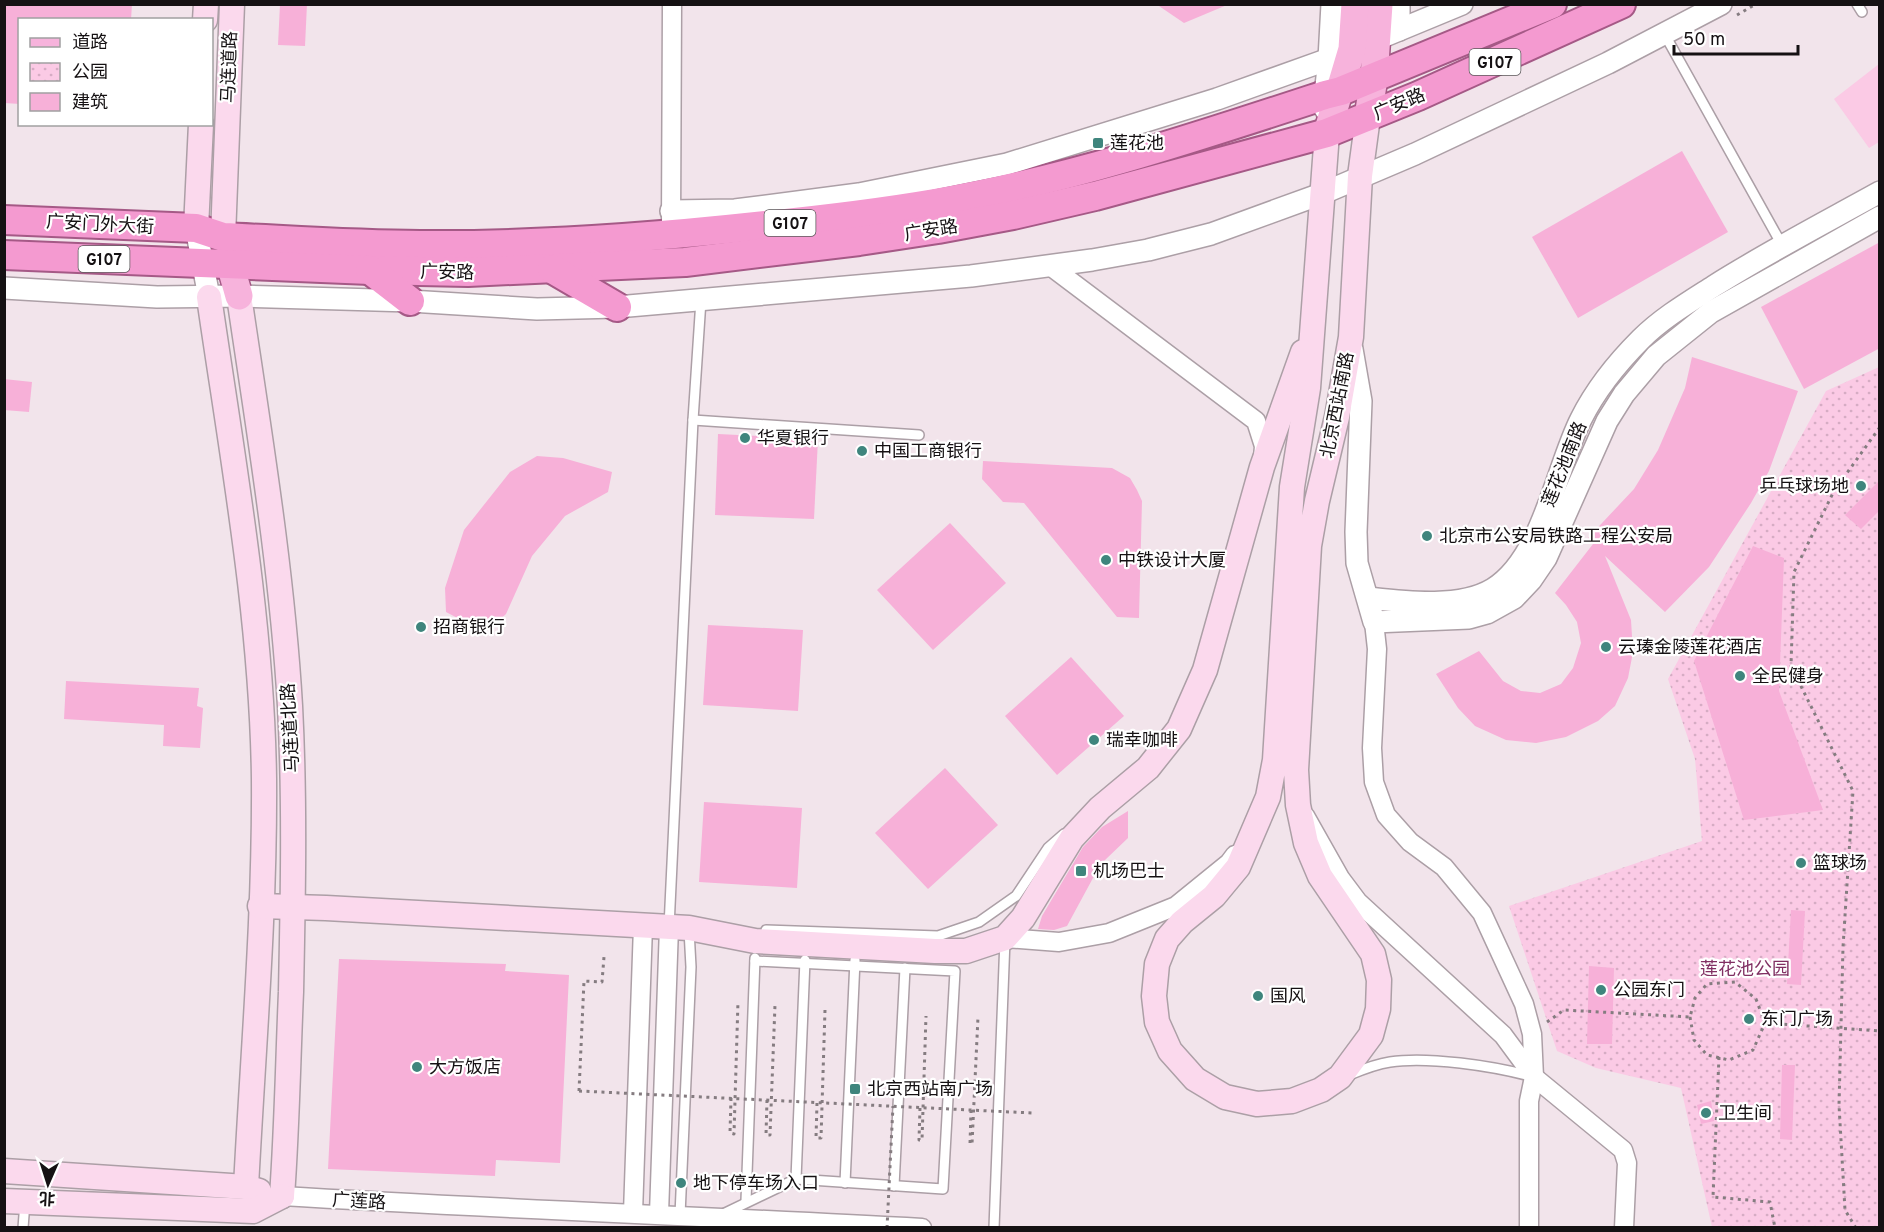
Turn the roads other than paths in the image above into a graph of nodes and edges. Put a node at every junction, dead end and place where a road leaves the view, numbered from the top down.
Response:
1 (232, 4) edge
2 (672, 4) edge
3 (1332, 4) edge
4 (1355, 4) edge
5 (1378, 4) edge
6 (1399, 4) edge
7 (1462, 4) edge
8 (1552, 4) edge
9 (1621, 4) edge
10 (1721, 4) edge
11 (1665, 35) junction
12 (1364, 44) junction
13 (1374, 78) junction
14 (1333, 93) junction
15 (1368, 117) junction
16 (201, 126) edge
17 (1327, 133) junction
18 (1360, 176) junction
19 (1880, 192) edge
20 (1321, 194) junction
21 (1880, 217) edge
22 (4, 220) edge
23 (671, 223) junction
24 (210, 232) junction
25 (1783, 245) junction
26 (4, 255) edge
27 (217, 263) junction
28 (1049, 265) junction
29 (552, 269) junction
30 (370, 270) junction
31 (4, 288) edge
32 (239, 296) junction
33 (209, 297) junction
34 (701, 300) junction
35 (410, 301) junction
36 (617, 307) junction
37 (1314, 318) junction
38 (1351, 337) junction
39 (693, 420) junction
40 (919, 435) dead end
41 (1262, 467) junction
42 (1368, 598) junction
43 (1374, 622) junction
44 (1298, 805) junction
45 (1100, 808) junction
46 (1257, 828) junction
47 (260, 906) junction
48 (293, 907) junction
49 (664, 927) junction
50 (726, 935) junction
51 (1005, 938) junction
52 (755, 951) junction
53 (805, 954) junction
54 (855, 956) junction
55 (905, 969) junction
56 (1534, 1077) junction
57 (1331, 1084) junction
58 (4, 1171) edge
59 (796, 1179) junction
60 (845, 1183) junction
61 (894, 1186) junction
62 (246, 1187) junction
63 (282, 1197) junction
64 (746, 1201) junction
65 (15, 1202) edge
66 (646, 1214) junction
67 (680, 1215) junction
68 (717, 1217) junction
69 (23, 1227) edge
70 (922, 1227) edge
71 (994, 1227) edge
72 (1529, 1227) edge
73 (1624, 1227) edge

1 - 24 main road, 马连道路
2 - 23 street
3 - 12 street, 北京西站南路
4 - 12 main road, 北京西站南路
5 - 12 main road, 北京西站南路
6 - 12 street, 北京西站南路
7 - 12 street, 广安路
8 - 13 highway, 广安路 / G107
9 - 15 highway, 广安路 / G107
10 - 11 street
11 - 18 street
11 - 25 lane
12 - 13 main road, 北京西站南路
12 - 14 main road, 北京西站南路
12 - 23 street, 广安路
13 - 14 highway, 广安路 / G107
13 - 15 main road, 北京西站南路
14 - 17 main road, 北京西站南路
14 - 23 highway, 广安路 / G107
15 - 17 highway, 广安路 / G107
15 - 18 main road, 北京西站南路
16 - 24 main road
17 - 20 main road, 北京西站南路
17 - 29 highway, 广安路 / G107
18 - 20 street, 广安路
18 - 38 main road, 北京西站南路
19 - 25 street, 莲花池南路
20 - 28 street, 广安路
20 - 37 main road, 北京西站南路
21 - 43 street, 莲花池南路
22 - 24 highway, 广安门外大街 / G107
23 - 24 highway, 广安路 / G107
24 - 27 street
25 - 42 street, 莲花池南路
26 - 27 highway, 广安门外大街 / G107
27 - 30 highway, 广安路 / G107
27 - 32 main road, 马连道北路
27 - 33 street, 马连道北路
28 - 34 street, 广安路
28 - 41 street
29 - 30 highway, 广安路 / G107
29 - 36 highway
30 - 35 highway
31 - 33 street, 广安路
32 - 33 street, 广安路
32 - 35 street, 广安路
32 - 48 main road, 马连道北路
33 - 47 main road, 马连道北路
34 - 36 street, 广安路
34 - 39 lane
35 - 36 street, 广安路
37 - 41 main road
37 - 46 main road, 北京西站南路
38 - 42 street
38 - 44 main road, 北京西站南路
39 - 40 lane
39 - 49 lane
41 - 45 main road
42 - 43 street
43 - 56 street
44 - 56 street
44 - 57 main road, 北京西站南路
45 - 50 lane
45 - 51 main road
46 - 51 street
46 - 57 main road, 北京西站南路
47 - 48 main road
47 - 62 main road, 马连道北路
48 - 49 main road
48 - 63 main road, 马连道北路
49 - 50 main road
49 - 66 street
49 - 66 street
49 - 67 lane
50 - 52 main road
51 - 54 main road
51 - 71 lane
52 - 53 main road
52 - 64 lane
53 - 54 main road
53 - 59 lane
54 - 55 lane
54 - 60 lane
55 - 61 lane
55 - 61 lane
56 - 57 lane
56 - 72 street
56 - 73 street
58 - 62 main road
59 - 60 lane
59 - 64 lane
60 - 61 lane
62 - 63 main road
63 - 65 main road, 广莲路
63 - 66 street, 广莲路
64 - 68 lane
65 - 69 lane
66 - 67 street, 广莲路
67 - 68 street, 广莲路
68 - 70 street, 广莲路

